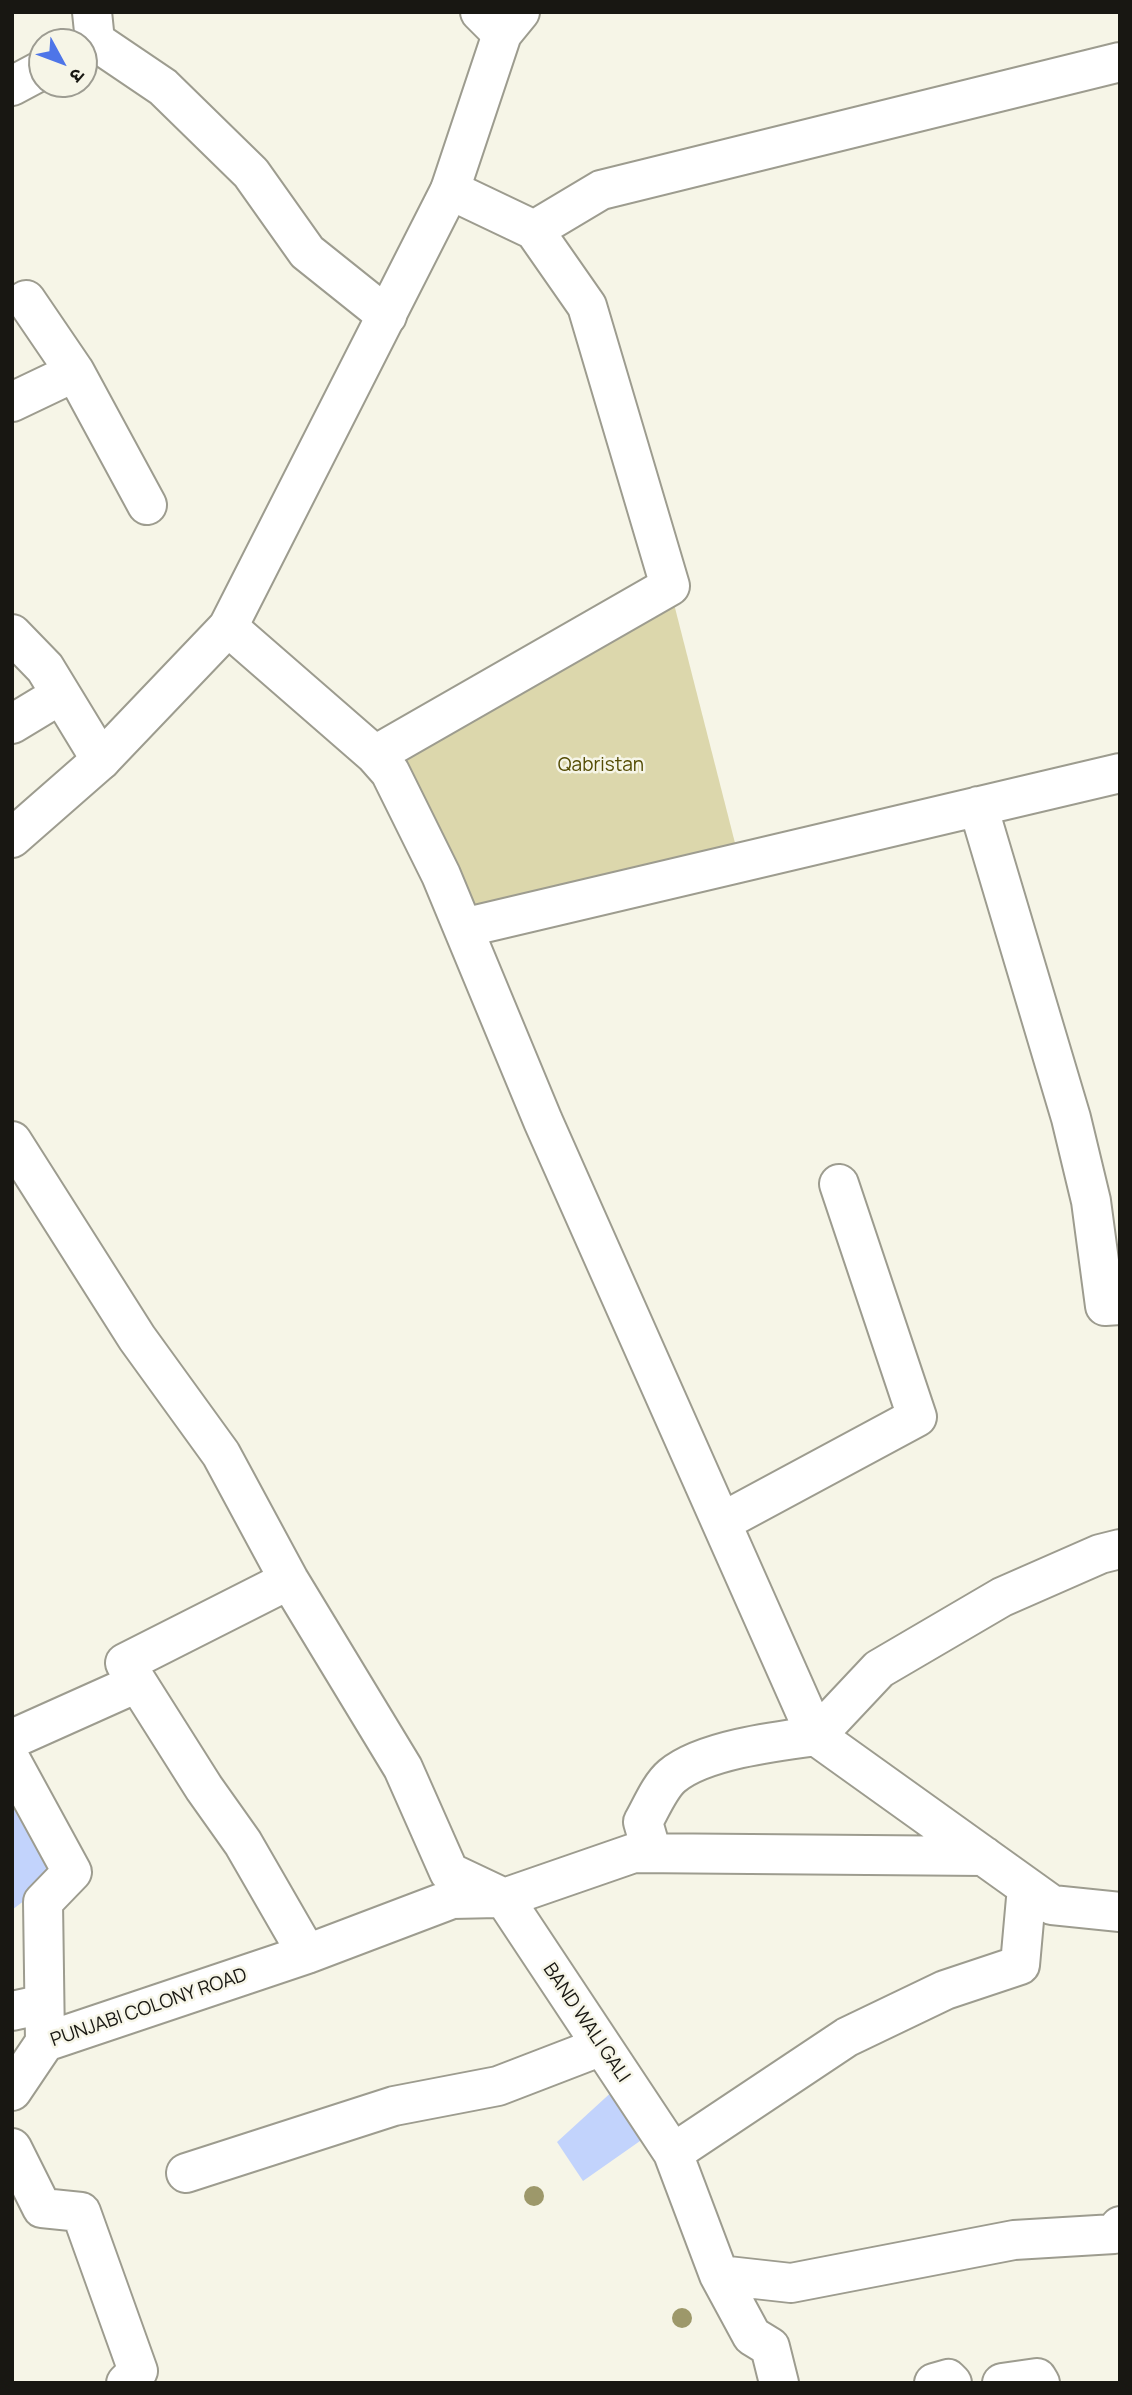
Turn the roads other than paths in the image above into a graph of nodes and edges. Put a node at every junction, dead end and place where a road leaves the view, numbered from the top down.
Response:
1 (501, 19) edge
2 (98, 39) edge
3 (1120, 62) edge
4 (28, 77) edge
5 (12, 86) edge
6 (450, 190) junction
7 (534, 230) junction
8 (26, 300) dead end
9 (387, 316) junction
10 (75, 372) junction
11 (12, 402) edge
12 (147, 505) dead end
13 (228, 628) junction
14 (12, 634) edge
15 (60, 695) junction
16 (12, 724) edge
17 (375, 755) junction
18 (101, 760) junction
19 (1120, 773) edge
20 (978, 806) junction
21 (12, 838) edge
22 (463, 928) junction
23 (12, 1140) edge
24 (839, 1184) dead end
25 (1120, 1305) edge
26 (722, 1522) junction
27 (1120, 1549) edge
28 (289, 1580) junction
29 (137, 1683) junction
30 (816, 1736) junction
31 (12, 1739) edge
32 (12, 1762) edge
33 (643, 1853) junction
34 (984, 1856) junction
35 (1027, 1887) junction
36 (504, 1898) junction
37 (27, 1902) edge
38 (1120, 1912) edge
39 (307, 1954) junction
40 (28, 2008) edge
41 (45, 2042) junction
42 (602, 2046) junction
43 (12, 2091) edge
44 (12, 2148) edge
45 (673, 2153) junction
46 (187, 2174) dead end
47 (1120, 2226) edge
48 (719, 2275) junction
49 (126, 2383) edge
50 (779, 2383) edge
51 (934, 2383) edge
52 (952, 2383) edge
53 (1002, 2383) edge
54 (1040, 2383) edge

1 - 6 street
2 - 9 street
3 - 7 street
4 - 5 street
6 - 7 street
6 - 9 street
7 - 17 street
8 - 10 street
9 - 13 street
10 - 11 street
10 - 12 street
13 - 17 street
13 - 18 street
14 - 15 street
15 - 16 street
15 - 18 street
17 - 22 street
18 - 21 street
19 - 20 street
20 - 22 street
20 - 25 street
22 - 26 street
23 - 28 street
24 - 26 street
26 - 30 street
27 - 30 street
28 - 29 street
28 - 36 street
29 - 31 street
29 - 39 street
30 - 33 street
30 - 34 street
32 - 37 street
33 - 34 street
33 - 36 street
34 - 35 street
35 - 38 street
35 - 45 street
36 - 39 street, PUNJABI COLONY ROAD
36 - 42 street, BAND WALI GALI
37 - 40 street
39 - 41 street, PUNJABI COLONY ROAD
40 - 41 street
41 - 43 street, PUNJABI COLONY ROAD
42 - 45 street, BAND WALI GALI
42 - 46 street
44 - 49 street
45 - 48 street, BAND WALI GALI
47 - 48 street
48 - 50 street
51 - 52 street
53 - 54 street

